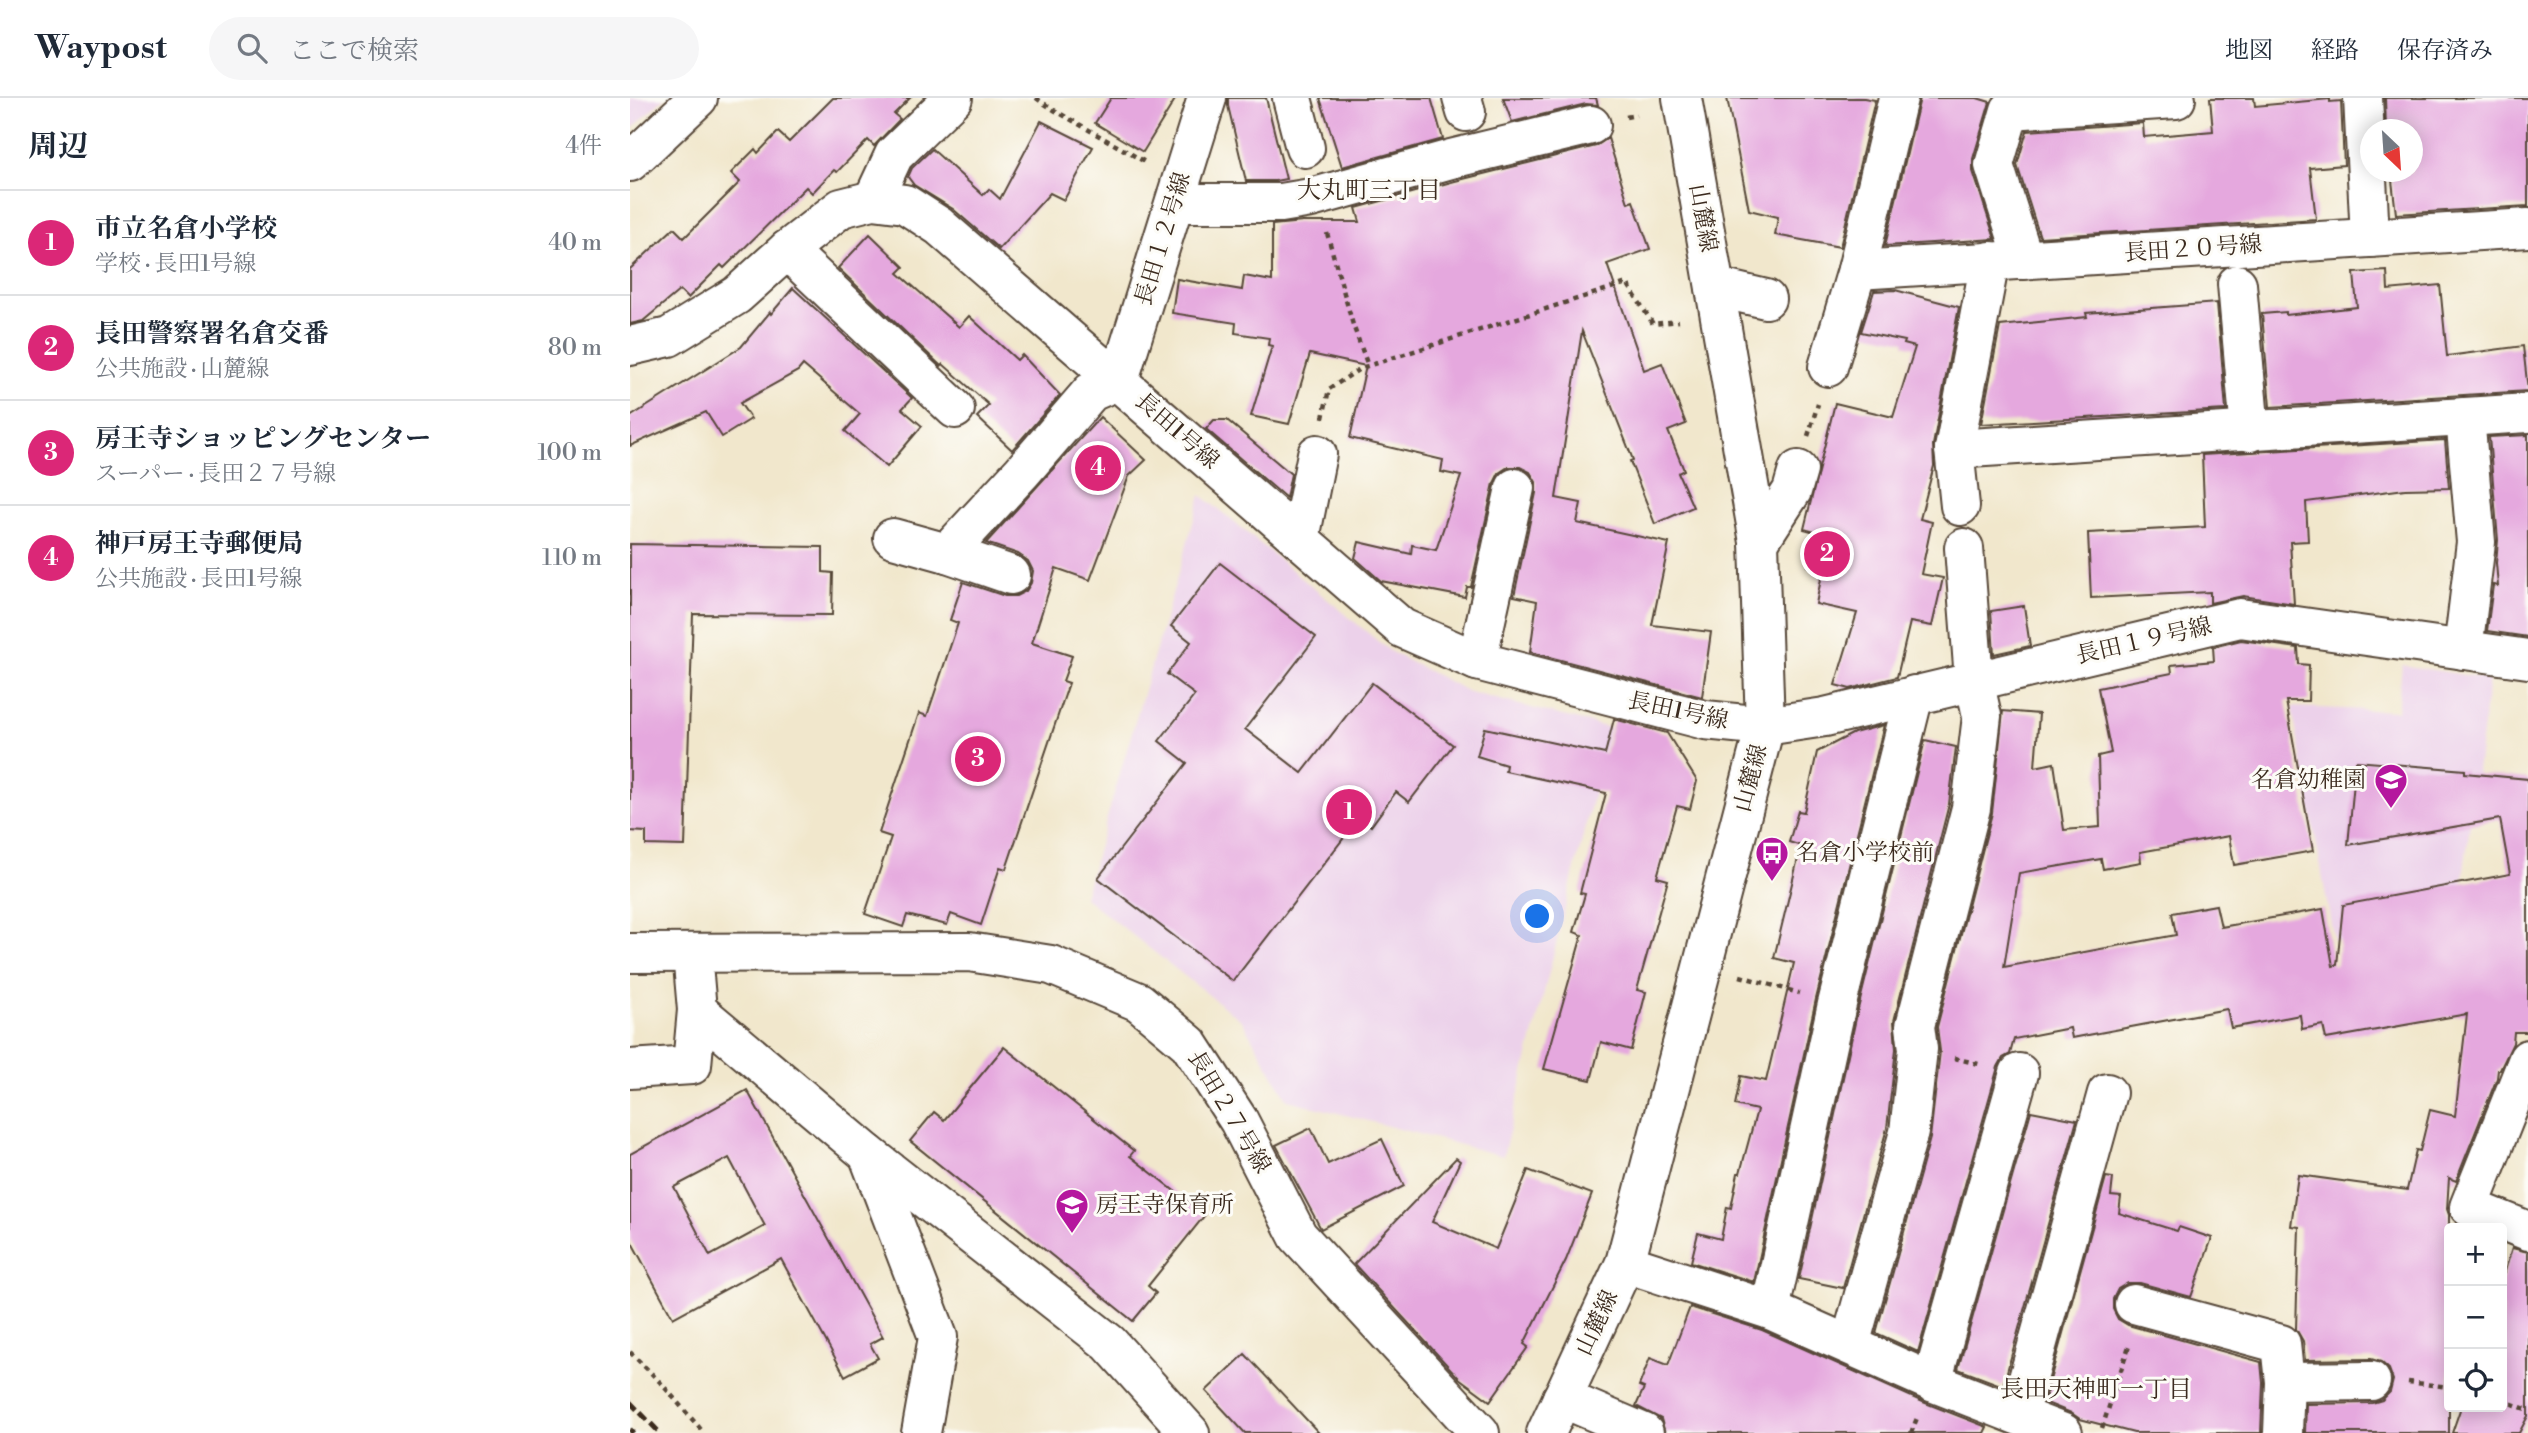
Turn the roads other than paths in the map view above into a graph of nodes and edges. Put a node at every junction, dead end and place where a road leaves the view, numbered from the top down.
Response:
1 (698, 98) edge
2 (953, 98) edge
3 (1208, 98) edge
4 (1292, 98) edge
5 (1682, 98) edge
6 (1899, 98) edge
7 (2363, 98) edge
8 (2176, 99) edge
9 (1591, 125) dead end
10 (1305, 148) dead end
11 (630, 162) edge
12 (1178, 192) junction
13 (873, 200) junction
14 (2528, 228) edge
15 (2370, 238) junction
16 (787, 250) junction
17 (2007, 261) junction
18 (1857, 270) junction
19 (2237, 284) dead end
20 (1715, 286) junction
21 (1766, 299) dead end
22 (630, 346) edge
23 (1828, 367) road end
24 (1119, 380) junction
25 (955, 409) dead end
26 (2528, 413) edge
27 (2465, 417) junction
28 (2250, 432) junction
29 (1954, 449) junction
30 (1317, 454) road end
31 (1798, 470) road end
32 (1515, 488) dead end
33 (1960, 506) dead end
34 (893, 538) dead end
35 (1300, 539) junction
36 (1759, 542) junction
37 (1964, 548) dead end
38 (947, 553) junction
39 (1012, 575) dead end
40 (2463, 650) junction
41 (2528, 659) edge
42 (1476, 661) junction
43 (1973, 680) junction
44 (1914, 695) junction
45 (1765, 726) junction
46 (630, 953) edge
47 (692, 953) junction
48 (697, 1010) junction
49 (2528, 1059) edge
50 (630, 1069) edge
51 (2019, 1073) dead end
52 (2107, 1093) dead end
53 (868, 1154) junction
54 (2528, 1231) edge
55 (1625, 1263) junction
56 (2138, 1305) road end
57 (1770, 1310) junction
58 (1850, 1345) junction
59 (2387, 1381) road end
60 (1932, 1382) junction
61 (2285, 1382) junction
62 (1562, 1398) junction
63 (2018, 1415) junction
64 (920, 1433) edge
65 (1190, 1433) edge
66 (1480, 1433) edge
67 (1546, 1433) edge
68 (1644, 1433) edge
69 (2063, 1433) edge
70 (2283, 1433) edge

1 - 11 street
2 - 13 street
3 - 12 street, 長田１２号線
4 - 10 street
5 - 20 street, 山麓線
6 - 18 street
7 - 15 street
8 - 17 street
9 - 12 street
12 - 24 street, 長田１２号線
13 - 16 street, 長田1号線
13 - 24 street, 長田1号線
14 - 15 street, 長田２０号線
15 - 17 street, 長田２０号線
16 - 22 street, 長田1号線
16 - 25 street
17 - 18 street, 長田２０号線
17 - 29 street
18 - 23 street
19 - 28 street
20 - 21 street
20 - 36 street, 山麓線
24 - 35 street, 長田1号線
24 - 38 street
26 - 27 street
27 - 28 street
27 - 40 street
28 - 29 street
29 - 33 street
30 - 35 street
31 - 36 street
32 - 42 street
34 - 38 street
35 - 42 street, 長田1号線
36 - 45 street, 山麓線
37 - 43 street
38 - 39 street
40 - 41 street, 長田１９号線
40 - 43 street, 長田１９号線
42 - 45 street, 長田1号線
43 - 44 street, 長田１９号線
43 - 58 street
44 - 45 street, 長田１９号線
44 - 57 street
45 - 55 street, 山麓線
46 - 47 street, 長田２７号線
47 - 48 street
47 - 66 street, 長田２７号線
48 - 50 street
48 - 53 street
49 - 54 street
51 - 60 street
52 - 63 street
53 - 64 street
53 - 65 street
55 - 57 street
55 - 62 street, 山麓線
56 - 61 street
57 - 58 street
58 - 60 street
59 - 61 street
60 - 63 street
61 - 70 street
62 - 67 street, 山麓線
62 - 68 street
63 - 69 street

